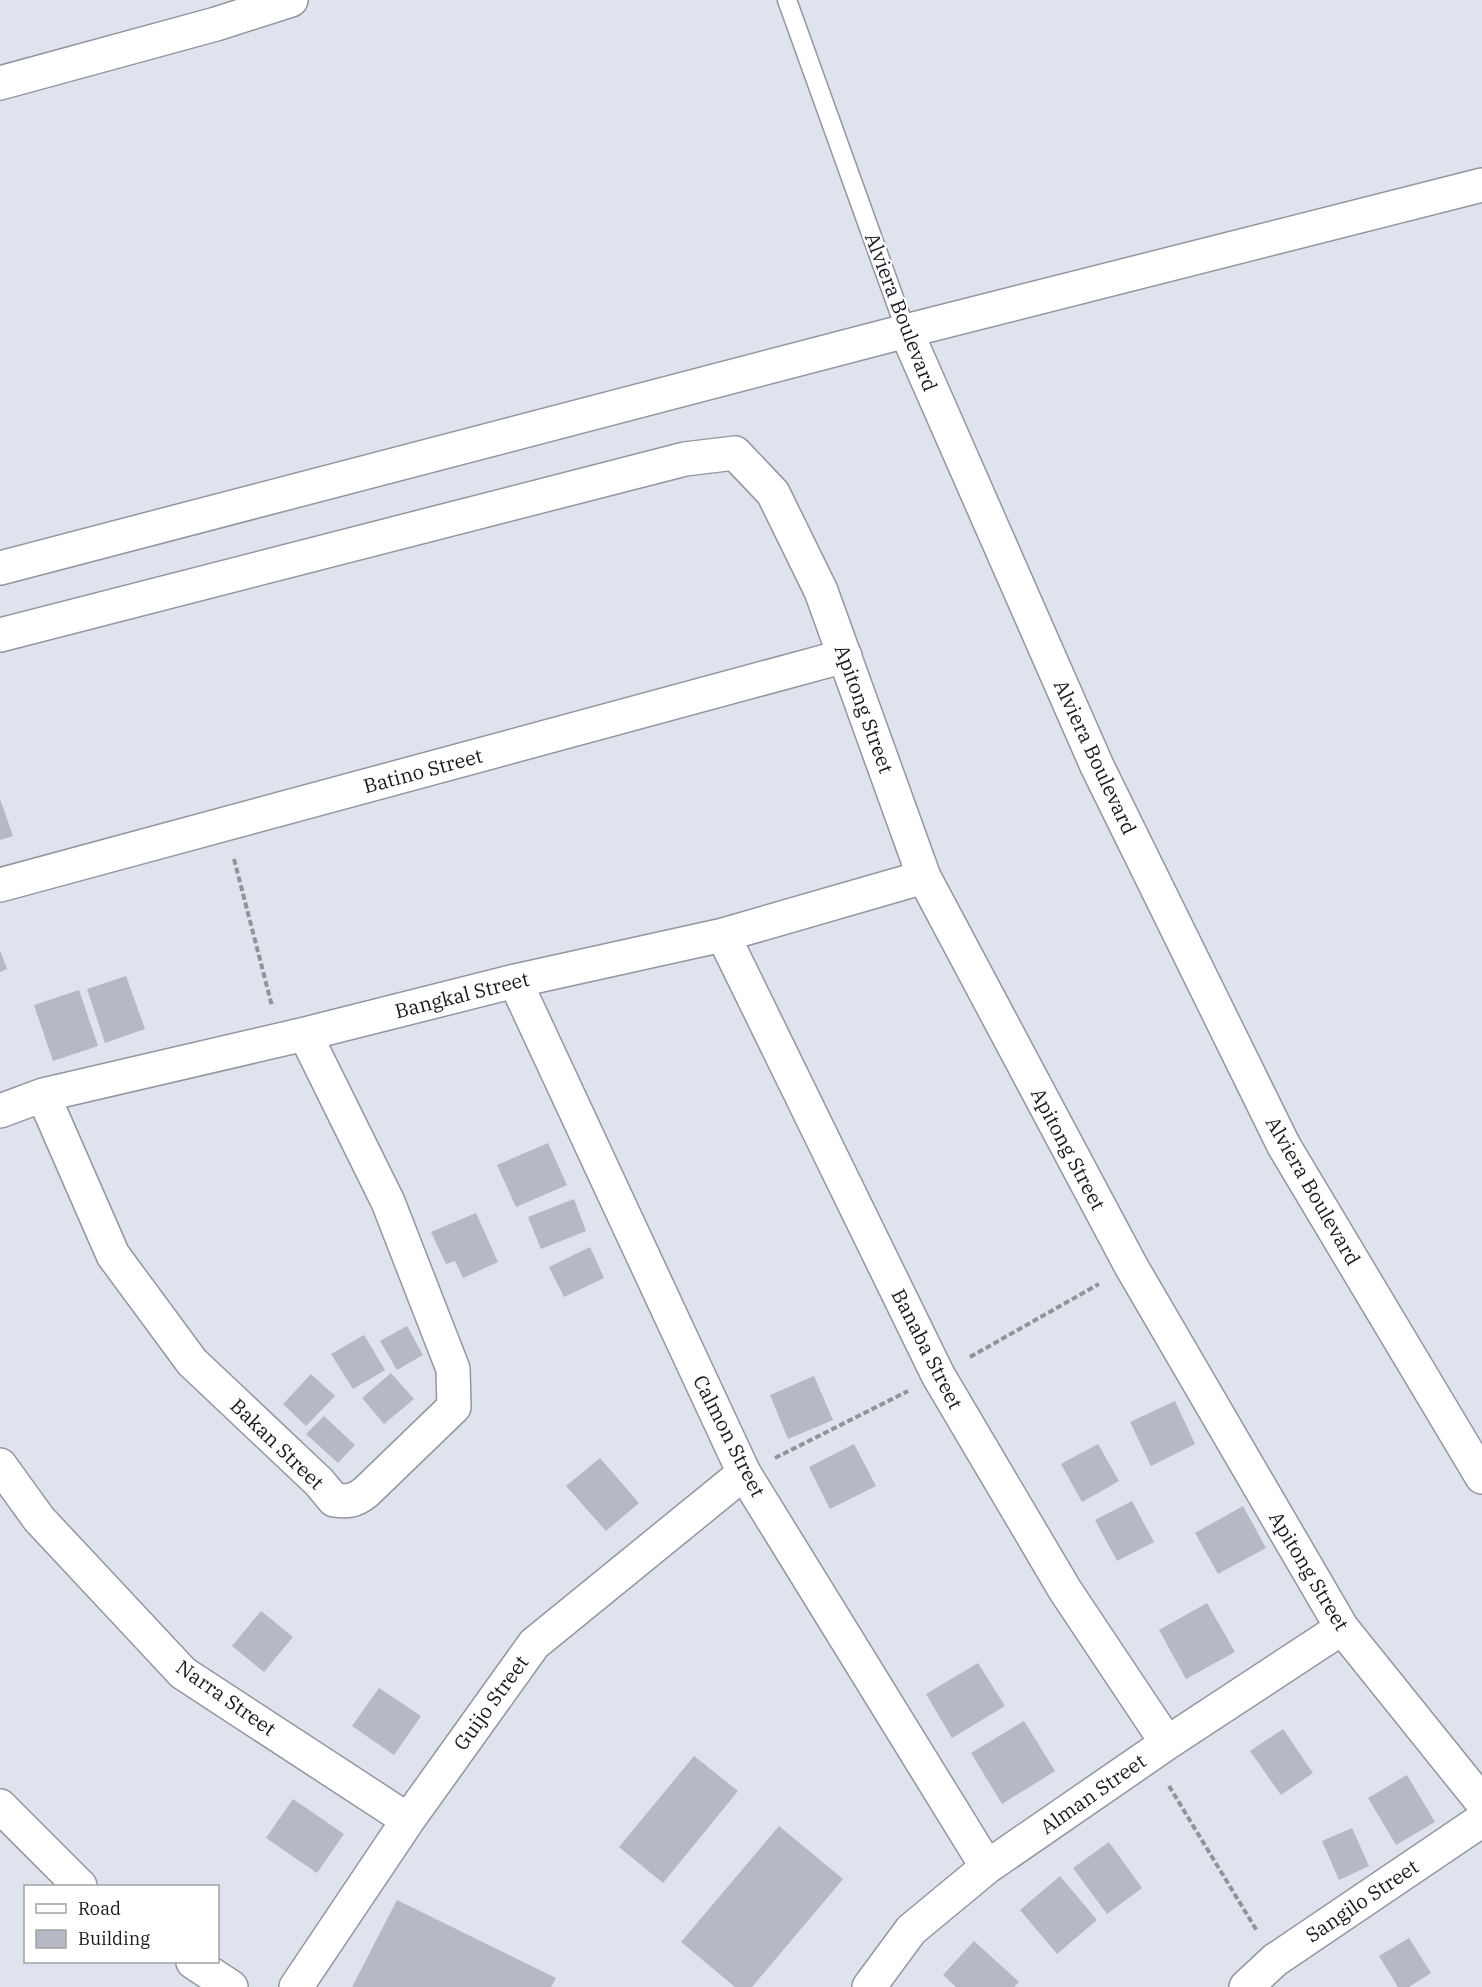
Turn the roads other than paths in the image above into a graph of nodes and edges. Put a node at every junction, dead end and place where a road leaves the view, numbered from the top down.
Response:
1 (291, 0) edge
2 (787, 0) edge
3 (0, 83) edge
4 (1482, 185) edge
5 (906, 331) junction
6 (0, 568) edge
7 (0, 635) edge
8 (845, 656) junction
9 (924, 878) junction
10 (0, 885) edge
11 (723, 935) junction
12 (515, 981) junction
13 (293, 1036) junction
14 (43, 1095) junction
15 (0, 1111) edge
16 (0, 1465) edge
17 (744, 1473) junction
18 (1482, 1477) edge
19 (1342, 1628) junction
20 (1167, 1743) junction
21 (1482, 1802) edge
22 (0, 1806) edge
23 (408, 1820) junction
24 (1482, 1820) edge
25 (987, 1867) junction
26 (78, 1885) edge
27 (195, 1963) edge
28 (231, 1987) edge
29 (296, 1987) edge
30 (869, 1987) edge
31 (1246, 1987) edge

1 - 3 street
2 - 5 lane, Alviera Boulevard
4 - 5 street
5 - 6 street
5 - 18 street, Alviera Boulevard
7 - 8 street, Apitong Street
8 - 9 street, Apitong Street
8 - 10 street, Batino Street
9 - 11 street, Bangkal Street
9 - 19 street, Apitong Street
11 - 12 street, Bangkal Street
11 - 20 street, Banaba Street
12 - 13 street, Bangkal Street
12 - 17 street, Calmon Street
13 - 14 street, Bangkal Street
13 - 14 street, Bakan Street
14 - 15 street, Bangkal Street
16 - 23 street, Narra Street
17 - 23 street, Guijo Street
17 - 25 street, Calmon Street
19 - 20 street, Alman Street
19 - 21 street, Apitong Street
20 - 25 street, Alman Street
22 - 26 street
23 - 29 street, Guijo Street
24 - 31 street, Sangilo Street
25 - 30 street, Alman Street
27 - 28 street

